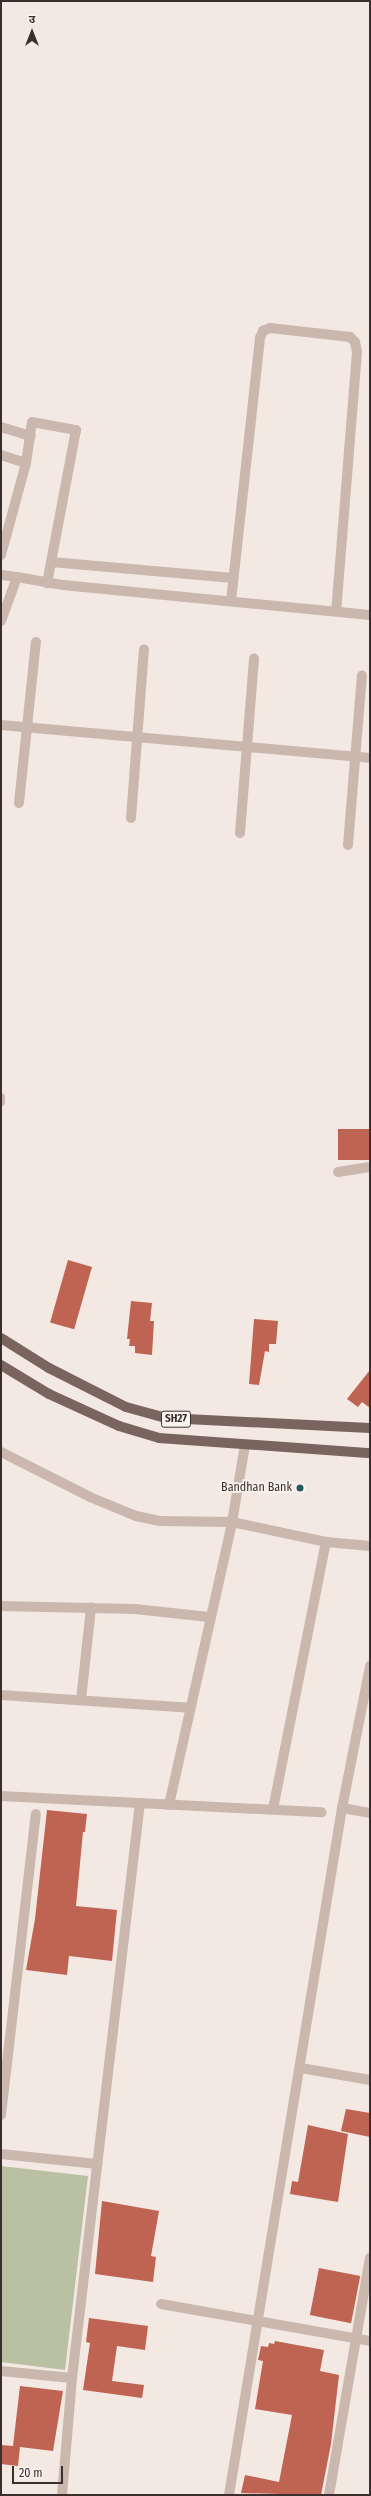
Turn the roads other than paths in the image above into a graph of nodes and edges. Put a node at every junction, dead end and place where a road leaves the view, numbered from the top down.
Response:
1 (1, 427) edge
2 (31, 436) junction
3 (1, 455) edge
4 (26, 463) junction
5 (1, 555) edge
6 (51, 562) junction
7 (1, 575) edge
8 (17, 577) junction
9 (233, 578) junction
10 (47, 583) junction
11 (231, 600) junction
12 (336, 611) junction
13 (370, 615) edge
14 (1, 621) edge
15 (36, 642) dead end
16 (144, 650) dead end
17 (254, 659) dead end
18 (362, 676) dead end
19 (1, 726) edge
20 (28, 728) junction
21 (138, 736) junction
22 (248, 746) junction
23 (355, 756) junction
24 (370, 758) edge
25 (20, 803) dead end
26 (131, 818) dead end
27 (240, 833) dead end
28 (348, 845) dead end
29 (1, 1097) edge
30 (1, 1102) edge
31 (370, 1167) edge
32 (338, 1172) dead end
33 (1, 1338) edge
34 (1, 1365) edge
35 (370, 1428) edge
36 (245, 1445) junction
37 (1, 1452) edge
38 (370, 1453) edge
39 (232, 1522) junction
40 (326, 1542) junction
41 (370, 1546) edge
42 (1, 1606) edge
43 (91, 1608) junction
44 (209, 1617) junction
45 (370, 1666) edge
46 (1, 1695) edge
47 (81, 1700) junction
48 (190, 1708) junction
49 (1, 1796) edge
50 (140, 1803) junction
51 (169, 1805) junction
52 (342, 1808) junction
53 (273, 1809) junction
54 (322, 1812) dead end
55 (370, 1813) edge
56 (36, 1814) dead end
57 (301, 2068) junction
58 (370, 2080) edge
59 (1, 2115) edge
60 (1, 2154) edge
61 (97, 2164) junction
62 (370, 2258) edge
63 (161, 2304) dead end
64 (257, 2322) junction
65 (356, 2339) junction
66 (370, 2341) edge
67 (1, 2371) edge
68 (72, 2378) junction
69 (62, 2495) edge
70 (229, 2495) edge
71 (329, 2495) edge

1 - 2 street
2 - 4 street
2 - 6 street
3 - 4 street
4 - 5 street
6 - 9 street
6 - 10 street
7 - 8 street
8 - 10 street
8 - 14 street
9 - 11 street
9 - 12 street
10 - 11 street
11 - 12 street
12 - 13 street
15 - 20 street
16 - 21 street
17 - 22 street
18 - 23 street
19 - 20 street
20 - 21 street
20 - 25 street
21 - 22 street
21 - 26 street
22 - 23 street
22 - 27 street
23 - 24 street
23 - 28 street
29 - 30 lane
31 - 32 street
33 - 35 main road, SH27
34 - 36 main road, SH27
36 - 38 main road, SH27
36 - 39 street
37 - 39 street
39 - 40 street
39 - 44 street
40 - 41 street
40 - 53 street
42 - 43 street
43 - 44 street
43 - 47 street
44 - 48 street
45 - 52 street
46 - 47 street
47 - 48 street
48 - 51 street
49 - 50 street
50 - 51 street
50 - 61 street
51 - 53 street
52 - 55 street
52 - 57 street
53 - 54 street
56 - 59 street
57 - 58 street
57 - 64 street
60 - 61 street
61 - 68 street
62 - 65 street
63 - 64 street
64 - 65 street
64 - 70 street
65 - 66 street
65 - 71 street
67 - 68 street
68 - 69 street

